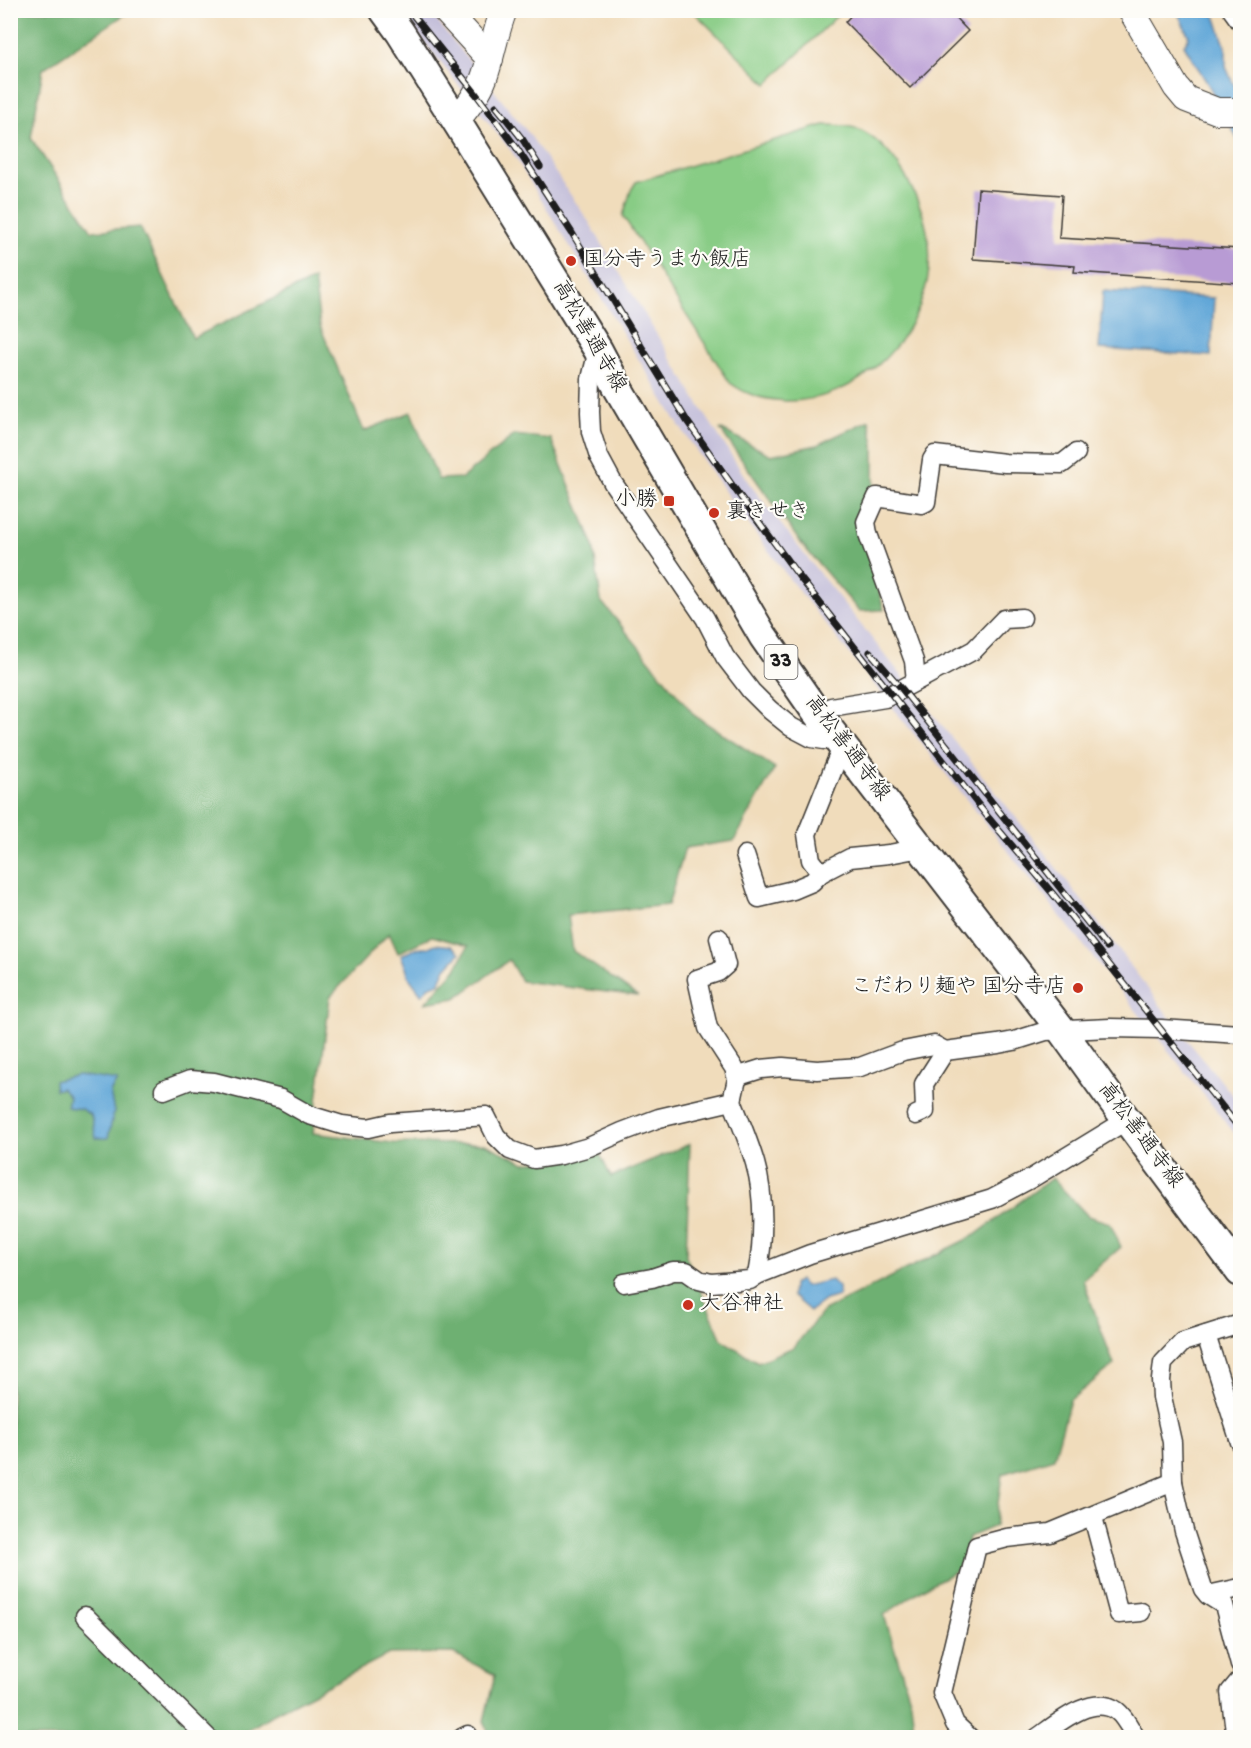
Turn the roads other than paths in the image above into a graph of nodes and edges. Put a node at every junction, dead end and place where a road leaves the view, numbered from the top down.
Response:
1 (384, 10) edge
2 (445, 10) edge
3 (504, 10) edge
4 (1131, 10) edge
5 (1232, 10) edge
6 (1240, 21) edge
7 (490, 59) junction
8 (1229, 111) edge
9 (456, 121) junction
10 (598, 350) junction
11 (1076, 453) dead end
12 (1022, 618) dead end
13 (916, 681) junction
14 (816, 712) junction
15 (840, 743) junction
16 (921, 848) junction
17 (745, 855) dead end
18 (821, 873) junction
19 (719, 938) dead end
20 (1062, 1030) junction
21 (1240, 1034) edge
22 (945, 1051) junction
23 (738, 1079) junction
24 (164, 1090) dead end
25 (732, 1101) junction
26 (916, 1115) dead end
27 (1127, 1120) junction
28 (1240, 1272) edge
29 (757, 1275) junction
30 (624, 1283) dead end
31 (1240, 1324) edge
32 (1206, 1335) junction
33 (1240, 1442) edge
34 (1173, 1482) junction
35 (1093, 1516) junction
36 (1240, 1588) edge
37 (1208, 1595) junction
38 (1141, 1612) dead end
39 (85, 1616) dead end
40 (1240, 1665) edge
41 (1240, 1680) edge
42 (208, 1737) edge
43 (462, 1737) edge
44 (469, 1737) edge
45 (970, 1737) edge
46 (1037, 1737) edge
47 (1137, 1737) edge
48 (1236, 1737) edge

1 - 9 main road, 高松善通寺線 / 33
2 - 7 street
3 - 7 street
4 - 8 street
5 - 6 street
7 - 9 street
9 - 10 main road, 高松善通寺線 / 33
10 - 14 main road, 高松善通寺線 / 33
10 - 15 street
11 - 13 street
12 - 13 street
13 - 14 street
14 - 15 main road, 高松善通寺線 / 33
15 - 16 main road, 高松善通寺線 / 33
15 - 18 street
16 - 18 street
16 - 20 main road, 高松善通寺線 / 33
17 - 18 street
19 - 23 street
20 - 21 street
20 - 22 street
20 - 27 main road, 高松善通寺線 / 33
22 - 23 street
22 - 26 street
23 - 25 street
24 - 25 street
25 - 29 street
27 - 28 main road, 高松善通寺線 / 33
27 - 29 street
29 - 30 street
31 - 32 street
32 - 33 street
32 - 34 street
34 - 35 street
34 - 37 street
35 - 38 street
35 - 45 street
36 - 37 street
37 - 40 street
39 - 42 street
41 - 48 street
43 - 44 street
46 - 47 street

